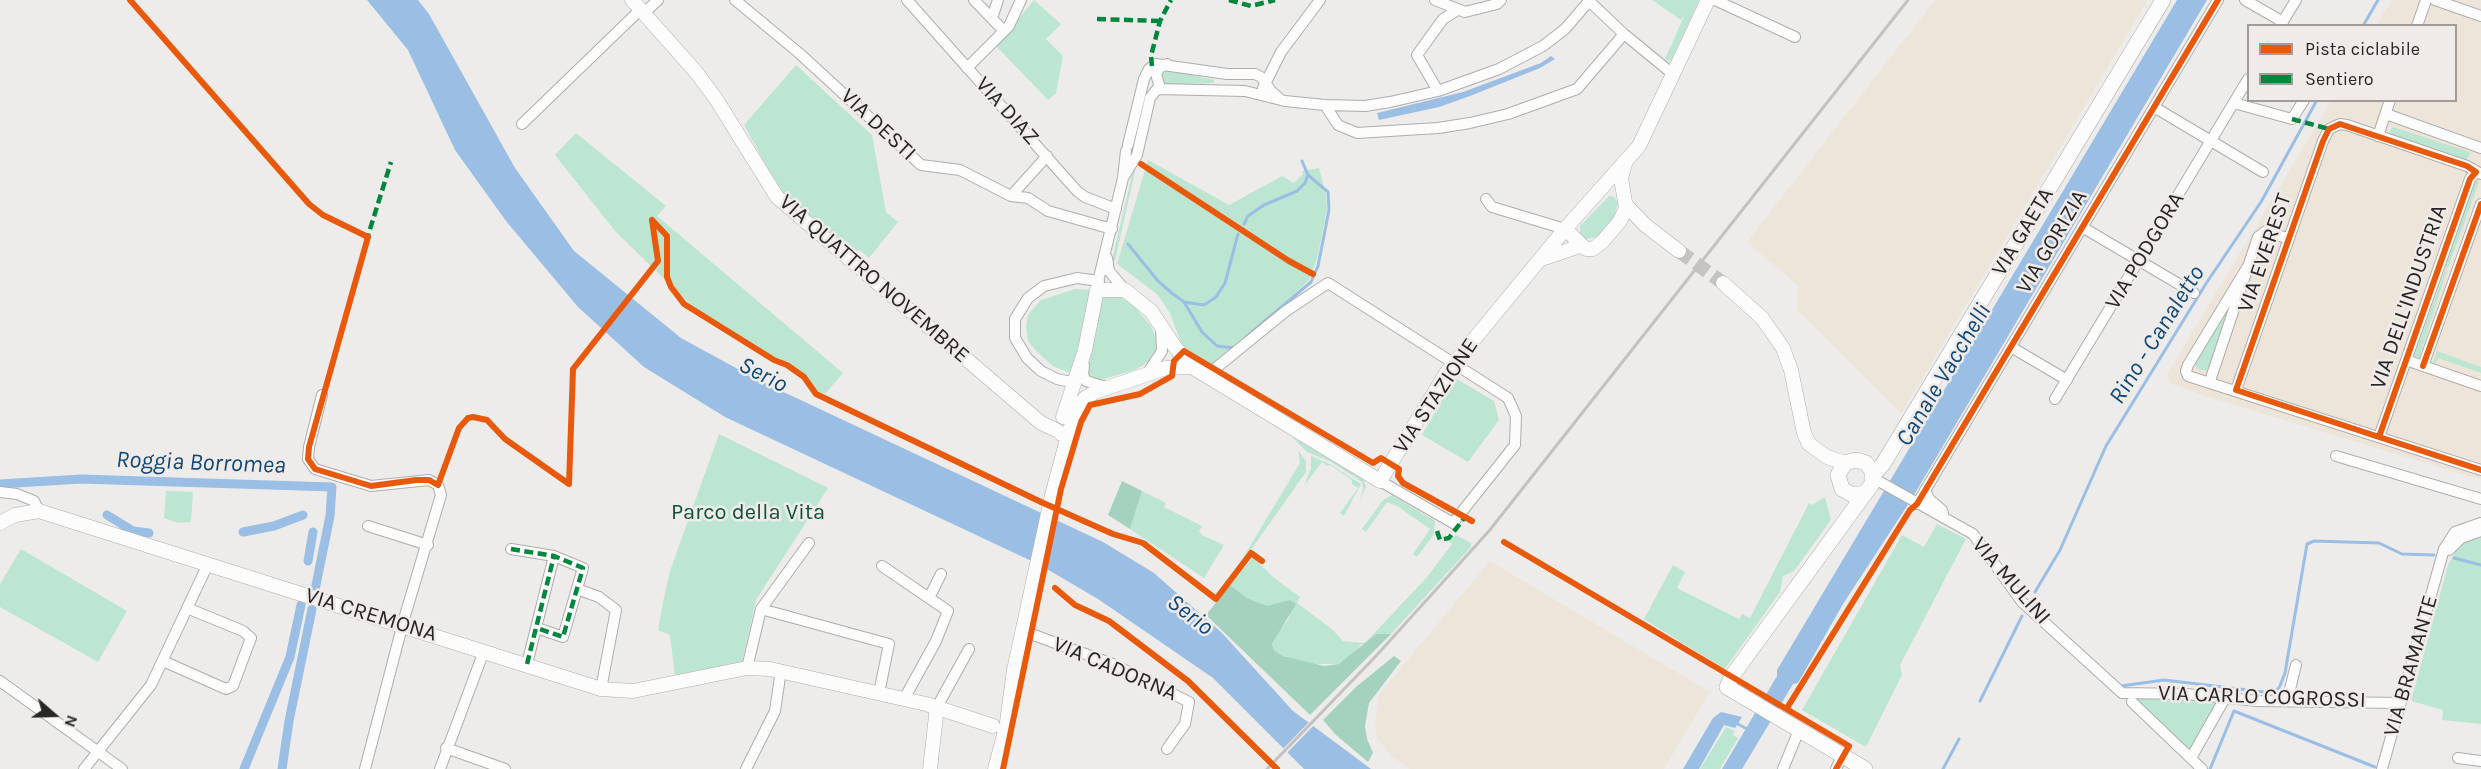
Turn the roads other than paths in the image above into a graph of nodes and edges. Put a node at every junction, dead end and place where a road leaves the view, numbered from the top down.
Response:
1 (658, 0) edge
2 (735, 0) edge
3 (907, 0) edge
4 (974, 0) edge
5 (998, 0) edge
6 (1021, 0) edge
7 (1320, 0) edge
8 (1435, 0) edge
9 (1501, 0) edge
10 (1589, 0) edge
11 (1708, 0) edge
12 (1715, 0) edge
13 (2163, 0) edge
14 (2218, 0) edge
15 (2245, 0) edge
16 (2296, 0) edge
17 (2426, 0) edge
18 (2435, 0) edge
19 (639, 7) edge
20 (1456, 11) junction
21 (2481, 16) edge
22 (992, 18) junction
23 (2281, 24) edge
24 (2418, 24) edge
25 (1003, 30) junction
26 (1624, 34) junction
27 (1795, 37) dead end
28 (1167, 64) junction
29 (966, 68) junction
30 (1674, 75) junction
31 (2247, 80) edge
32 (1266, 83) junction
33 (1160, 88) junction
34 (1245, 91) junction
35 (1438, 91) junction
36 (1280, 100) junction
37 (2303, 102) edge
38 (2389, 102) edge
39 (2234, 103) junction
40 (1325, 105) junction
41 (2154, 107) junction
42 (2386, 114) junction
43 (522, 124) dead end
44 (2378, 136) junction
45 (2211, 141) junction
46 (2481, 148) edge
47 (1130, 150) junction
48 (1047, 156) junction
49 (1625, 164) junction
50 (2263, 172) dead end
51 (2478, 173) edge
52 (1011, 196) junction
53 (1596, 197) junction
54 (1486, 199) dead end
55 (1626, 202) junction
56 (2481, 204) edge
57 (1116, 209) junction
58 (1620, 221) junction
59 (1645, 225) junction
60 (2082, 227) junction
61 (1112, 229) junction
62 (1573, 237) junction
63 (2289, 239) junction
64 (1108, 245) junction
65 (1679, 251) tunnel mouth
66 (1543, 259) junction
67 (2139, 260) junction
68 (1723, 283) tunnel mouth
69 (1098, 285) junction
70 (1125, 290) junction
71 (2194, 293) dead end
72 (2233, 302) junction
73 (1160, 322) junction
74 (2011, 347) junction
75 (2406, 360) junction
76 (1455, 362) junction
77 (2423, 366) junction
78 (1192, 367) junction
79 (1147, 374) junction
80 (1206, 376) junction
81 (2067, 380) junction
82 (2210, 381) junction
83 (1082, 383) junction
84 (2481, 386) edge
85 (1106, 387) junction
86 (2236, 390) junction
87 (322, 395) dead end
88 (2055, 399) dead end
89 (1063, 426) junction
90 (2379, 437) junction
91 (2336, 456) dead end
92 (1842, 467) junction
93 (2481, 470) edge
94 (1874, 479) junction
95 (1380, 481) junction
96 (1925, 490) junction
97 (0, 492) edge
98 (1847, 493) junction
99 (2481, 499) edge
100 (1914, 502) junction
101 (39, 511) junction
102 (1848, 516) junction
103 (1944, 518) junction
104 (2481, 523) edge
105 (0, 524) edge
106 (368, 526) dead end
107 (2481, 531) edge
108 (809, 543) dead end
109 (428, 545) junction
110 (511, 549) dead end
111 (554, 556) junction
112 (2441, 563) junction
113 (208, 564) junction
114 (882, 566) dead end
115 (941, 574) dead end
116 (577, 589) junction
117 (929, 598) junction
118 (187, 608) junction
119 (761, 609) junction
120 (403, 624) junction
121 (537, 628) junction
122 (1023, 631) junction
123 (969, 649) dead end
124 (484, 651) junction
125 (163, 661) junction
126 (527, 664) junction
127 (2296, 664) dead end
128 (747, 668) junction
129 (781, 670) junction
130 (0, 681) edge
131 (601, 689) junction
132 (879, 693) junction
133 (2123, 694) joint
134 (2225, 698) junction
135 (904, 699) junction
136 (2287, 701) junction
137 (2132, 702) dead end
138 (2400, 703) junction
139 (938, 707) junction
140 (999, 723) junction
141 (1799, 730) junction
142 (446, 748) junction
143 (1167, 749) dead end
144 (98, 751) junction
145 (2191, 758) junction
146 (2458, 758) dead end
147 (2481, 761) edge
148 (1839, 763) edge
149 (84, 769) edge
150 (122, 769) edge
151 (365, 769) edge
152 (440, 769) edge
153 (505, 769) edge
154 (747, 769) edge
155 (930, 769) edge
156 (994, 769) edge
157 (1783, 769) edge
158 (1865, 769) edge
159 (2202, 769) edge
160 (2382, 769) edge

1 - 19 street
2 - 52 street, VIA DESTI
3 - 29 street, VIA DIAZ
4 - 22 street
5 - 22 street
6 - 25 street
7 - 32 street
8 - 20 street
9 - 20 street
10 - 26 street
10 - 35 street
11 - 30 street, VIA STAZIONE
12 - 27 street
13 - 94 main road, VIA GAETA
14 - 41 street, VIA GORIZIA
15 - 23 street
16 - 23 street
17 - 24 street
18 - 21 street
19 - 43 street
19 - 89 street, VIA QUATTRO NOVEMBRE
20 - 35 street
22 - 25 street
25 - 29 street
26 - 30 street
26 - 40 street
28 - 32 street
28 - 33 street
28 - 47 street
29 - 48 street, VIA DIAZ
30 - 49 street, VIA STAZIONE
31 - 39 street, VIA PODGORA
32 - 34 street
32 - 36 street
33 - 34 street
33 - 47 street
34 - 36 street
35 - 40 street
36 - 40 street
37 - 39 street
38 - 42 street
39 - 45 street, VIA PODGORA
41 - 45 street
41 - 60 street, VIA GORIZIA
42 - 44 street
42 - 46 street
44 - 51 street
44 - 63 street, VIA EVEREST
45 - 50 street
45 - 67 street, VIA PODGORA
47 - 57 street, VIA CADORNA
48 - 52 street
48 - 57 street, VIA DIAZ
49 - 53 street, VIA STAZIONE
49 - 55 street
51 - 75 street, VIA DELL'INDUSTRIA
52 - 61 street, VIA DESTI
53 - 55 street
53 - 62 street, VIA STAZIONE
54 - 62 street
55 - 58 street
55 - 59 street
56 - 77 street, VIA DELL'INDUSTRIA
57 - 61 street, VIA CADORNA
58 - 59 street
58 - 62 street
59 - 65 street
60 - 67 street
60 - 74 street, VIA GORIZIA
61 - 64 street, VIA CADORNA
62 - 66 street
62 - 66 street, VIA STAZIONE
63 - 72 street
63 - 86 street, VIA EVEREST
64 - 69 street, VIA CADORNA
64 - 70 street, VIA CADORNA
66 - 76 street, VIA STAZIONE
67 - 71 street
67 - 81 street, VIA PODGORA
68 - 92 street
69 - 70 street
69 - 83 street, VIA CADORNA
69 - 83 street
70 - 73 street
72 - 82 street
72 - 82 street
73 - 78 street
73 - 79 street
74 - 81 street
74 - 96 street, VIA GORIZIA
75 - 77 street
75 - 90 street, VIA DELL'INDUSTRIA
76 - 80 street
76 - 95 street, VIA STAZIONE
76 - 95 street
77 - 84 street
78 - 79 street
78 - 80 street
79 - 85 street
80 - 95 street
81 - 88 street, VIA PODGORA
82 - 86 street
83 - 85 street
83 - 89 street, VIA CADORNA
85 - 89 street
86 - 90 street
87 - 109 street
89 - 122 street, VIA CADORNA
90 - 93 street
91 - 99 street
92 - 94 main road
92 - 98 main road
94 - 98 main road
94 - 100 street, VIA MULINI
94 - 102 main road, VIA GAETA
96 - 100 street, VIA GORIZIA
96 - 103 street
97 - 101 street
98 - 102 main road
100 - 103 street, VIA MULINI
101 - 105 street
101 - 113 street, VIA CREMONA
102 - 141 main road, VIA GAETA
103 - 133 street, VIA MULINI
104 - 112 street, VIA BRAMANTE
106 - 109 street
107 - 112 street, VIA BRAMANTE
108 - 119 street
109 - 120 street
110 - 111 street
111 - 116 street
111 - 121 street
112 - 138 street, VIA BRAMANTE
113 - 118 street
113 - 120 street, VIA CREMONA
114 - 117 street
115 - 117 street
116 - 121 street
116 - 131 street
117 - 135 street
118 - 125 street
118 - 125 street
119 - 128 street
119 - 132 street
120 - 124 street, VIA CREMONA
120 - 151 street
121 - 126 street
122 - 140 street, VIA CADORNA
122 - 143 street, VIA CADORNA
123 - 139 street
124 - 126 street, VIA CREMONA
124 - 142 street
125 - 144 street
126 - 131 street, VIA CREMONA
127 - 136 street
128 - 129 street, VIA CREMONA
128 - 131 street, VIA CREMONA
129 - 132 street, VIA CREMONA
129 - 154 street
130 - 144 street
132 - 135 street, VIA CREMONA
133 - 134 street, VIA CARLO COGROSSI
134 - 136 street, VIA CARLO COGROSSI
134 - 145 street
135 - 139 street, VIA CREMONA
136 - 138 street, VIA CARLO COGROSSI
137 - 145 street
138 - 160 street, VIA BRAMANTE
139 - 140 street, VIA CREMONA
139 - 155 street
140 - 156 street, VIA CADORNA
141 - 148 main road
141 - 157 street
142 - 152 street
142 - 153 street
144 - 149 street
144 - 150 street
145 - 159 street
146 - 147 street
148 - 158 main road

